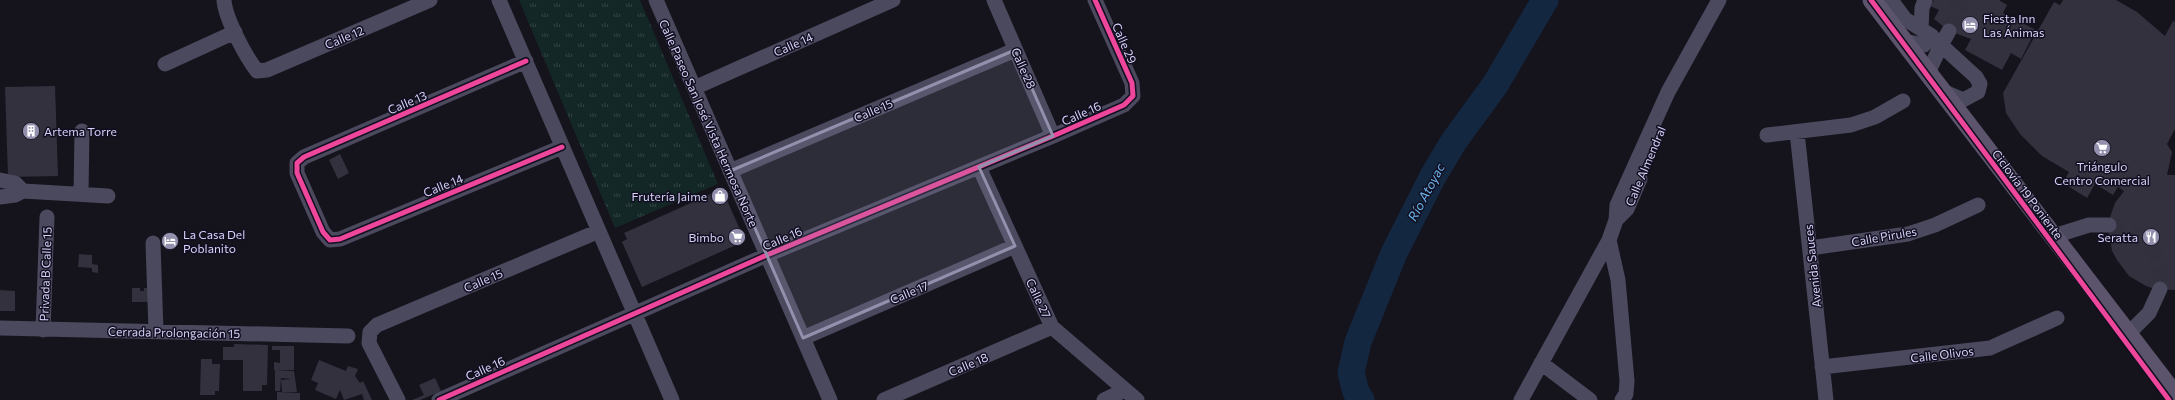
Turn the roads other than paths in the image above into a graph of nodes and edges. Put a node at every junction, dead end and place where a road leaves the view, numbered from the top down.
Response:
1 (224, 0) edge
2 (430, 0) edge
3 (499, 0) edge
4 (893, 0) edge
5 (994, 0) edge
6 (1095, 0) edge
7 (1719, 0) edge
8 (1730, 0) edge
9 (1872, 0) edge
10 (1891, 0) edge
11 (1925, 0) edge
12 (660, 1) edge
13 (1949, 31) dead end
14 (235, 32) junction
15 (1931, 37) junction
16 (1904, 41) junction
17 (1015, 50) junction
18 (526, 61) junction
19 (165, 64) dead end
20 (1928, 73) junction
21 (694, 88) junction
22 (1942, 91) junction
23 (1133, 96) joint
24 (1903, 101) dead end
25 (82, 131) dead end
26 (1797, 132) junction
27 (1767, 135) dead end
28 (1054, 136) junction
29 (562, 147) junction
30 (979, 167) junction
31 (730, 171) junction
32 (0, 180) edge
33 (23, 191) junction
34 (81, 194) junction
35 (108, 196) dead end
36 (0, 197) edge
37 (1978, 205) dead end
38 (47, 217) dead end
39 (1616, 220) junction
40 (2110, 225) tunnel mouth
41 (599, 231) junction
42 (2054, 236) junction
43 (330, 240) joint
44 (1609, 240) junction
45 (153, 243) dead end
46 (1015, 246) junction
47 (1810, 248) junction
48 (767, 256) junction
49 (2160, 290) tunnel mouth
50 (634, 313) junction
51 (2057, 318) dead end
52 (1052, 327) junction
53 (0, 328) edge
54 (43, 330) junction
55 (156, 331) junction
56 (2128, 334) junction
57 (348, 336) dead end
58 (803, 338) junction
59 (1541, 363) junction
60 (1822, 367) junction
61 (1125, 390) junction
62 (2175, 395) edge
63 (669, 399) edge
64 (398, 400) edge
65 (439, 400) edge
66 (830, 400) edge
67 (884, 400) edge
68 (1104, 400) edge
69 (1137, 400) edge
70 (1521, 400) edge
71 (1590, 400) edge
72 (1622, 400) edge
73 (1826, 400) edge

1 - 14 street
2 - 14 street, Calle 12
3 - 18 street
4 - 21 street, Calle 14
5 - 17 street, Calle 28
6 - 23 street, Calle 29
7 - 39 street, Calle Almendral
8 - 39 street, Calle Almendral
9 - 16 main road
10 - 15 street
11 - 15 street
12 - 21 street, Calle Paseo San José Vista Hermosa Norte
13 - 15 street
14 - 19 street
15 - 16 street
15 - 20 street
15 - 22 street
16 - 20 main road
17 - 28 street, Calle 28
17 - 31 street, Calle 15
18 - 29 street
18 - 43 street, Calle 13
20 - 22 main road
21 - 31 street, Calle Paseo San José Vista Hermosa Norte
22 - 42 main road
23 - 28 street, Calle 16
24 - 26 street
25 - 34 street
26 - 27 street
26 - 47 street, Avenida Sauces
28 - 30 street, Calle 16
29 - 41 street
29 - 43 street, Calle 14
30 - 46 street, Calle 27
30 - 48 street, Calle 16
31 - 48 street, Calle Paseo San José Vista Hermosa Norte
32 - 33 street
33 - 34 street
33 - 36 street
34 - 35 street
37 - 47 street, Calle Pirules
38 - 54 street, Privada B Calle 15
39 - 44 street
40 - 42 street
41 - 50 street
41 - 64 street, Calle 15
42 - 56 main road
44 - 59 street
44 - 72 street
45 - 55 street
46 - 52 street, Calle 27
46 - 58 street, Calle 17
47 - 60 street, Avenida Sauces
48 - 50 street, Calle 16
48 - 58 street, Calle Paseo San José Vista Hermosa Norte
49 - 56 street
50 - 63 street
50 - 65 street, Calle 16
51 - 60 street, Calle Olivos
52 - 61 street, Calle 27
52 - 67 street, Calle 18
53 - 54 street, Cerrada Prolongación 15
54 - 55 street, Cerrada Prolongación 15
55 - 57 street, Cerrada Prolongación 15
56 - 62 main road
58 - 66 street, Calle Paseo San José Vista Hermosa Norte
59 - 70 street
59 - 71 street
60 - 73 street, Avenida Sauces
61 - 68 street
61 - 69 street, Calle 27

